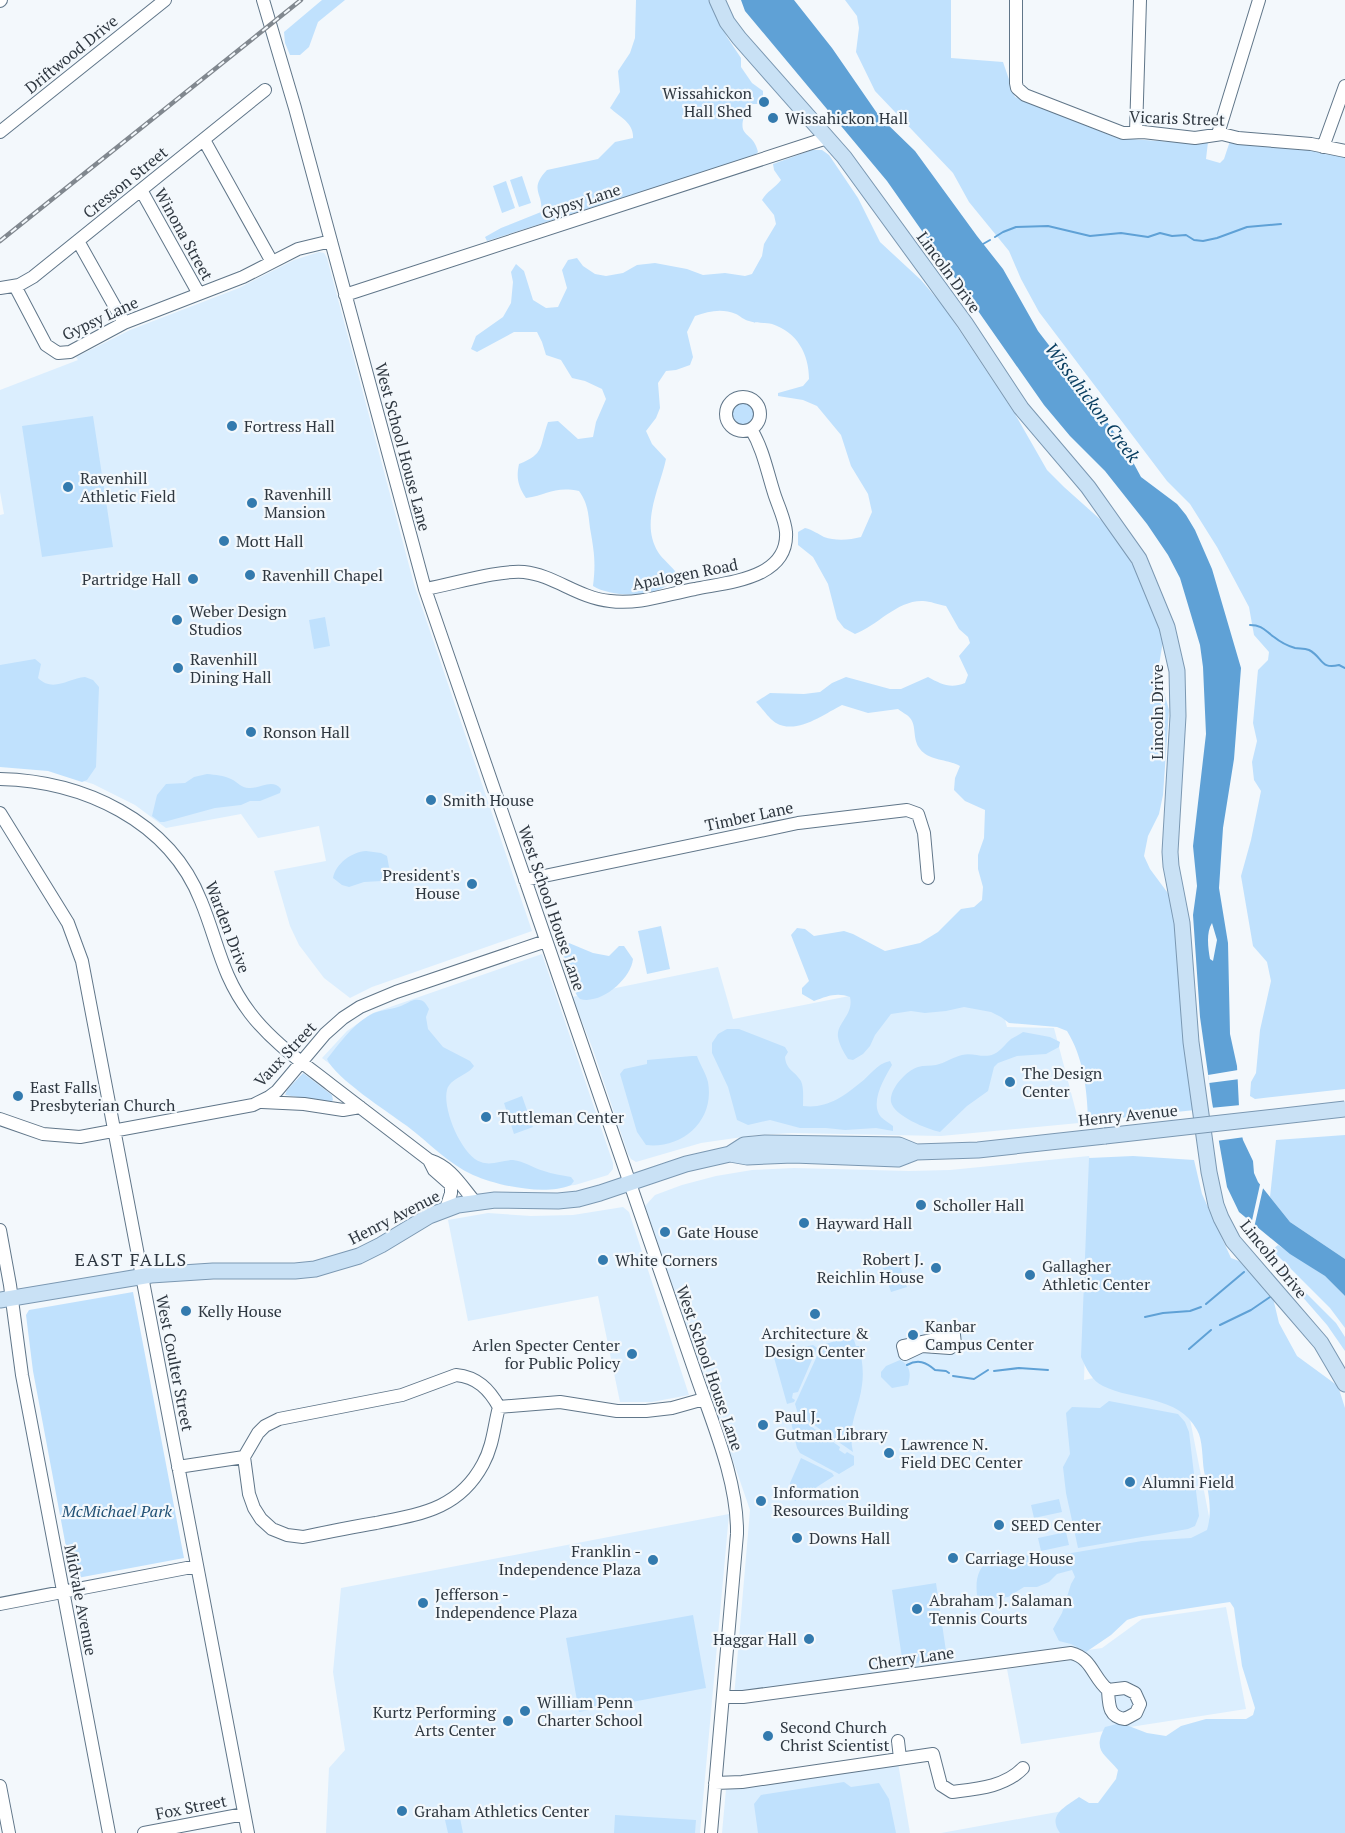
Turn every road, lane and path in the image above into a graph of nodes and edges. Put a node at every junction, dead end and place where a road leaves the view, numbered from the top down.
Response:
1 (163, 0) edge
2 (263, 0) edge
3 (717, 0) edge
4 (727, 0) edge
5 (1016, 0) edge
6 (1140, 0) edge
7 (1259, 0) edge
8 (1345, 86) edge
9 (265, 90) dead end
10 (0, 132) edge
11 (1136, 132) junction
12 (1218, 134) junction
13 (827, 138) junction
14 (204, 140) junction
15 (1323, 147) junction
16 (1345, 151) edge
17 (141, 190) junction
18 (78, 241) junction
19 (331, 241) junction
20 (272, 262) junction
21 (15, 286) junction
22 (0, 288) edge
23 (199, 294) junction
24 (345, 295) junction
25 (124, 323) junction
26 (751, 429) dead end
27 (425, 589) junction
28 (0, 778) edge
29 (0, 813) edge
30 (928, 878) dead end
31 (525, 880) junction
32 (546, 941) junction
33 (302, 1062) junction
34 (261, 1102) junction
35 (360, 1107) junction
36 (1345, 1109) edge
37 (0, 1119) edge
38 (114, 1132) junction
39 (429, 1160) junction
40 (630, 1183) junction
41 (475, 1202) junction
42 (446, 1209) junction
43 (0, 1230) edge
44 (142, 1276) junction
45 (6, 1299) edge
46 (1345, 1365) edge
47 (1345, 1384) edge
48 (704, 1399) junction
49 (499, 1407) junction
50 (243, 1457) junction
51 (178, 1467) junction
52 (197, 1566) junction
53 (63, 1592) junction
54 (0, 1604) edge
55 (1108, 1690) dead end
56 (723, 1697) junction
57 (898, 1741) dead end
58 (900, 1758) junction
59 (1023, 1768) dead end
60 (715, 1783) junction
61 (0, 1785) edge
62 (244, 1814) junction
63 (9, 1833) edge
64 (109, 1833) edge
65 (144, 1833) edge
66 (248, 1833) edge
67 (711, 1833) edge

1 - 10 street, Driftwood Drive
2 - 19 street, West School House Lane
3 - 13 main road, Lincoln Drive
4 - 46 main road, Lincoln Drive
5 - 11 street, Vicaris Street
6 - 11 street
7 - 12 street
8 - 15 street
9 - 14 street, Cresson Street
11 - 12 street, Vicaris Street
12 - 15 street, Vicaris Street
13 - 24 street, Gypsy Lane
13 - 47 main road, Lincoln Drive
14 - 17 street, Cresson Street
14 - 20 street
15 - 16 street, Vicaris Street
17 - 18 street, Cresson Street
17 - 23 street, Winona Street
18 - 21 street, Cresson Street
18 - 25 street
19 - 20 street, Gypsy Lane
19 - 24 street, West School House Lane
20 - 23 street, Gypsy Lane
21 - 22 street, Cresson Street
21 - 25 street, Gypsy Lane
23 - 25 street, Gypsy Lane
24 - 27 street, West School House Lane
26 - 27 street, Apalogen Road
27 - 31 street, West School House Lane
28 - 33 street, Warden Drive
29 - 38 street, West Coulter Street
30 - 31 street, Timber Lane
31 - 32 street, West School House Lane
32 - 33 street, Vaux Street
32 - 40 street, West School House Lane
33 - 34 street, Vaux Street
33 - 35 street, Warden Drive
34 - 35 street
34 - 38 street, Vaux Street
35 - 39 street, Warden Drive
36 - 40 main road, Henry Avenue, bridge
37 - 38 street, Vaux Street
38 - 44 street, West Coulter Street
39 - 41 street, Warden Drive
39 - 42 street, Warden Drive
40 - 41 main road, Henry Avenue
40 - 48 street, West School House Lane
41 - 42 main road, Henry Avenue
42 - 44 main road, Henry Avenue
43 - 45 street, Midvale Avenue
44 - 45 main road, Henry Avenue
44 - 51 street, West Coulter Street
45 - 53 street, Midvale Avenue
48 - 49 street
48 - 56 street, West School House Lane
49 - 50 street
49 - 50 street
50 - 51 street
51 - 52 street, West Coulter Street
52 - 53 street
52 - 62 street, West Coulter Street
53 - 54 street
53 - 64 street, Midvale Avenue
55 - 56 street, Cherry Lane
56 - 60 street, West School House Lane
57 - 58 street
58 - 59 street
58 - 60 street
60 - 67 street, West School House Lane
61 - 63 street
62 - 65 street, Fox Street
62 - 66 street, West Coulter Street

